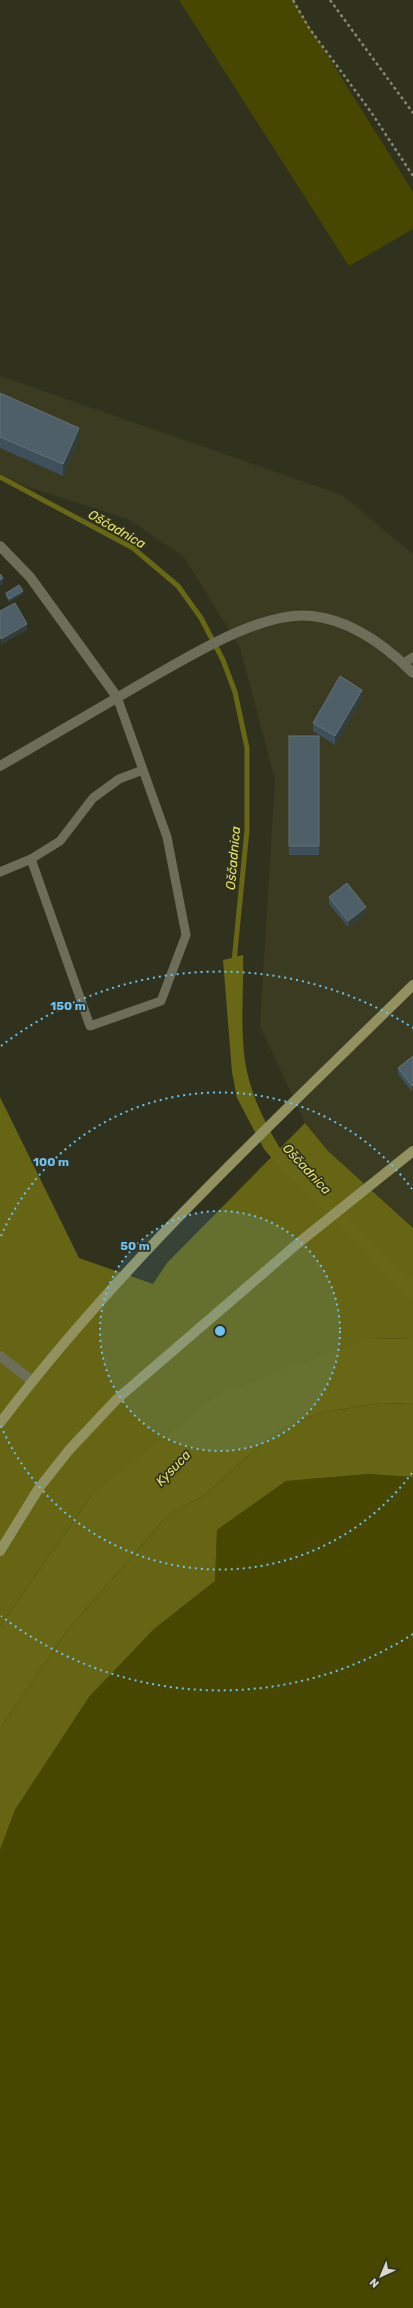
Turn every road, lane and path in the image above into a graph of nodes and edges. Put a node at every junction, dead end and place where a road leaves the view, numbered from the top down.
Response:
1 (293, 0) edge
2 (330, 0) edge
3 (413, 113) edge
4 (413, 176) edge
5 (0, 546) edge
6 (413, 657) edge
7 (404, 663) junction
8 (413, 672) edge
9 (117, 698) junction
10 (0, 766) edge
11 (143, 770) junction
12 (31, 859) junction
13 (0, 872) edge
14 (413, 985) edge
15 (413, 1151) edge
16 (0, 1356) edge
17 (32, 1381) junction
18 (0, 1423) edge
19 (5, 1535) edge
20 (0, 1551) edge

1 - 4 path
2 - 3 path
5 - 9 street
6 - 7 lane
7 - 8 street
7 - 9 street
9 - 10 street
9 - 11 lane
11 - 12 lane
11 - 12 lane
12 - 13 lane
14 - 17 main road
15 - 19 main road
16 - 17 street
17 - 18 main road
19 - 20 main road

